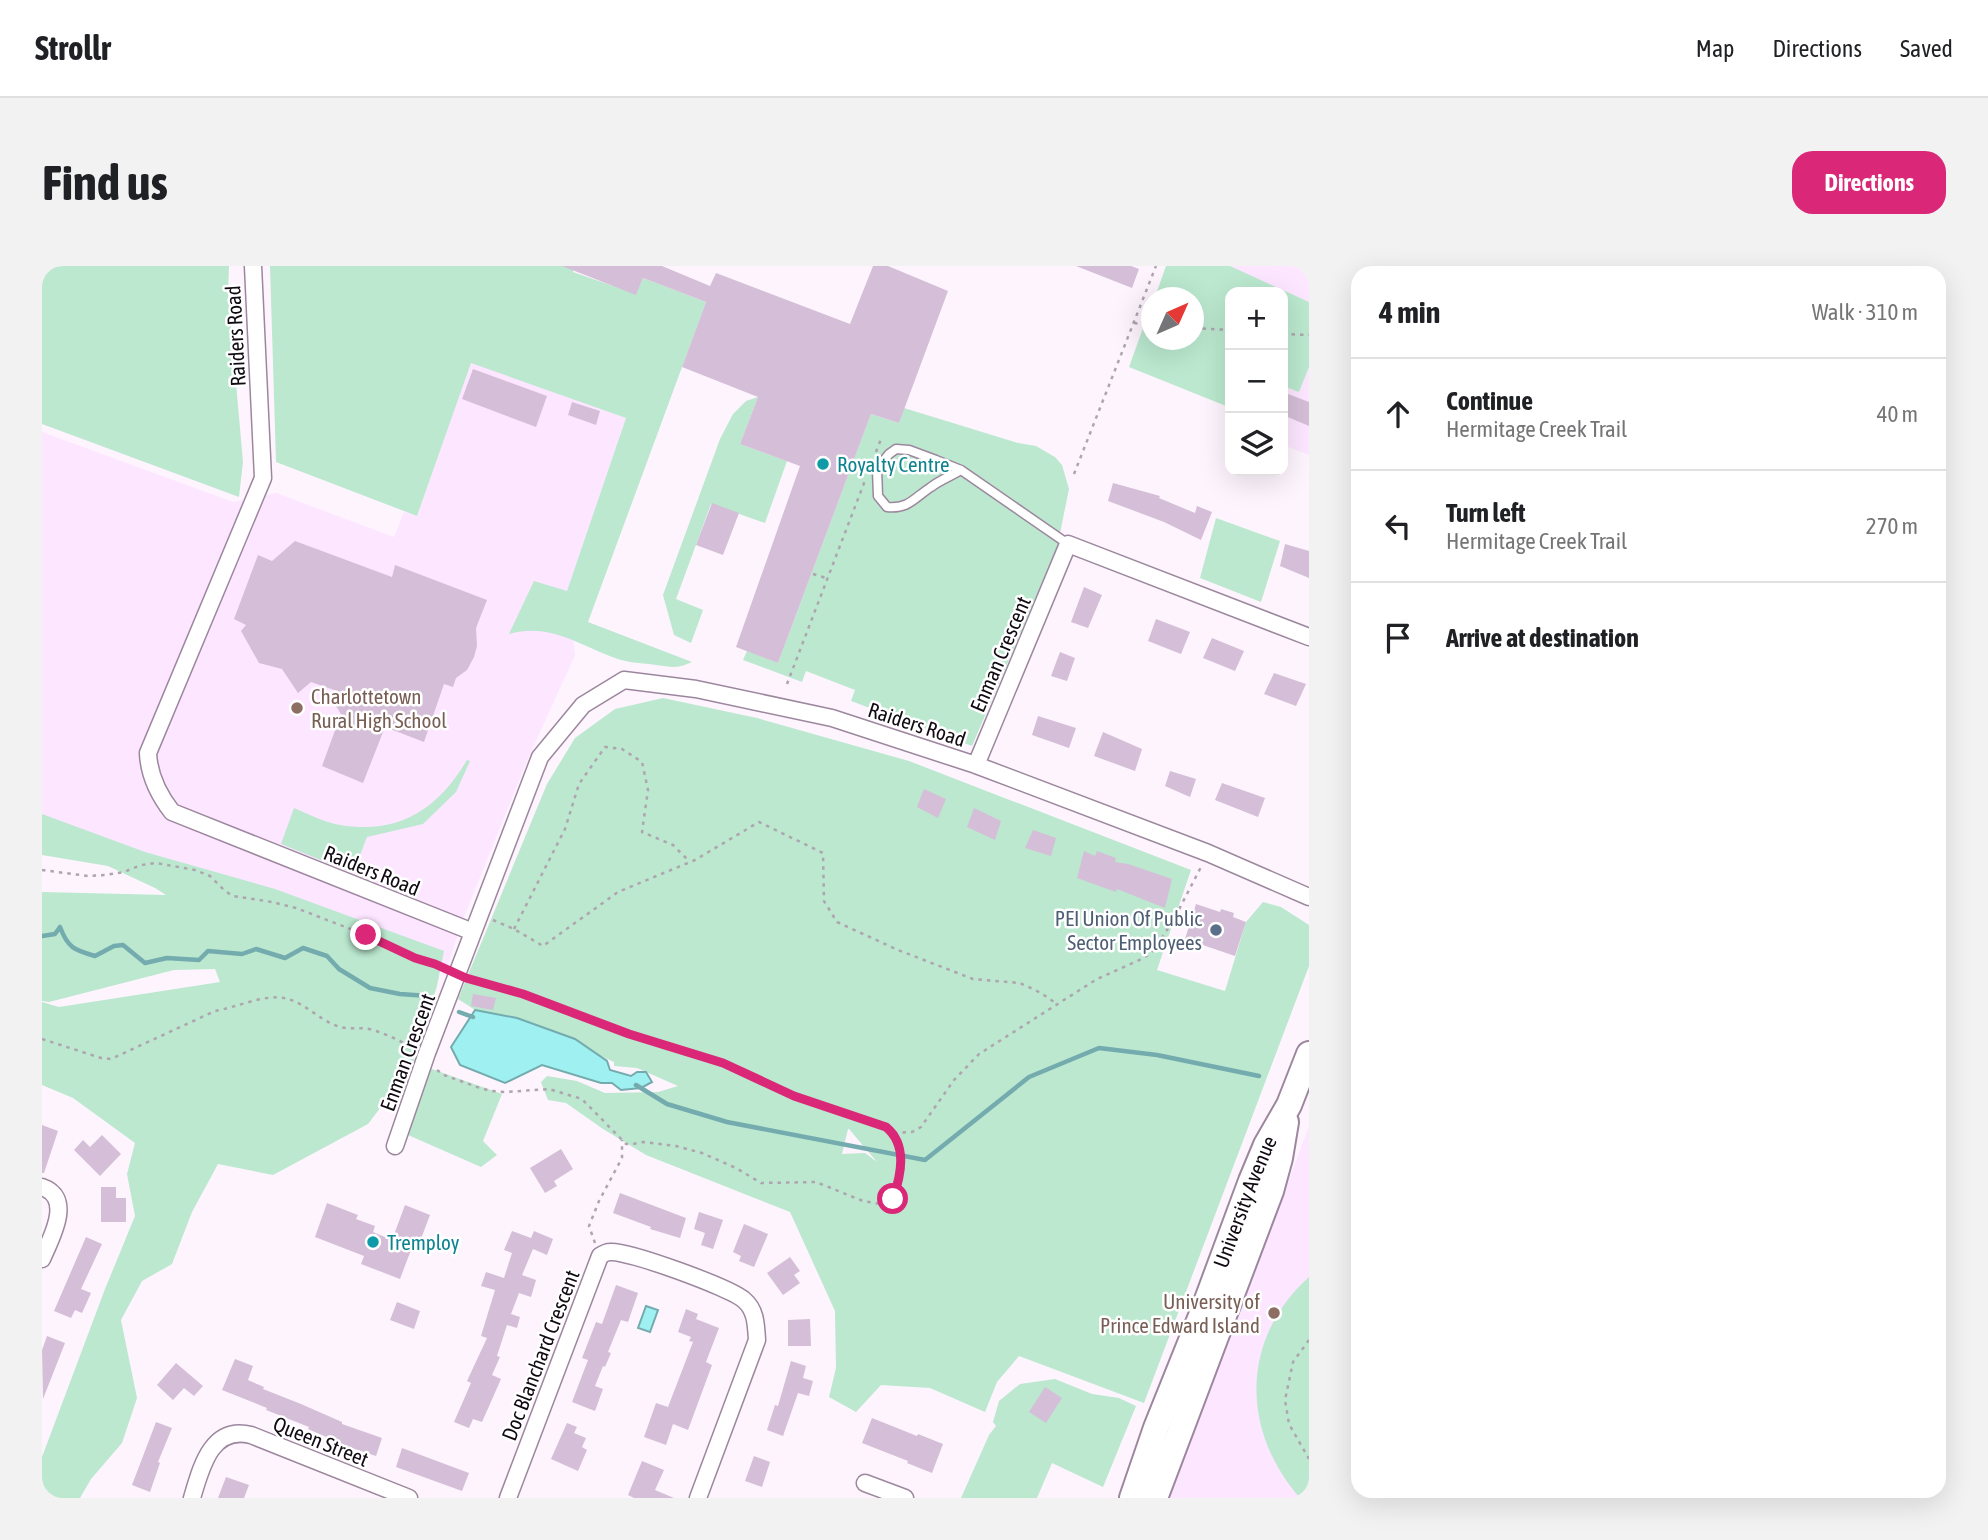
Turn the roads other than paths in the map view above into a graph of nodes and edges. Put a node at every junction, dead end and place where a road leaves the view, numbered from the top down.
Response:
1 (253, 266) edge
2 (961, 470) junction
3 (1068, 544) junction
4 (1309, 637) edge
5 (976, 765) junction
6 (1309, 897) edge
7 (473, 932) junction
8 (1309, 1054) edge
9 (1289, 1105) junction
10 (395, 1146) dead end
11 (42, 1186) edge
12 (42, 1259) edge
13 (865, 1483) dead end
14 (192, 1498) edge
15 (409, 1498) edge
16 (508, 1498) edge
17 (698, 1498) edge
18 (905, 1498) edge
19 (1132, 1498) edge
20 (1155, 1498) edge

1 - 7 street, Raiders Road
2 - 2 lane
2 - 3 lane
3 - 4 street
3 - 5 street, Enman Crescent
5 - 6 street
5 - 7 street, Raiders Road
7 - 10 street, Enman Crescent
8 - 9 main road, University Avenue
9 - 19 main road, University Avenue
9 - 20 main road, University Avenue
11 - 12 street
13 - 18 street
14 - 15 street, Queen Street
16 - 17 street, Doc Blanchard Crescent

